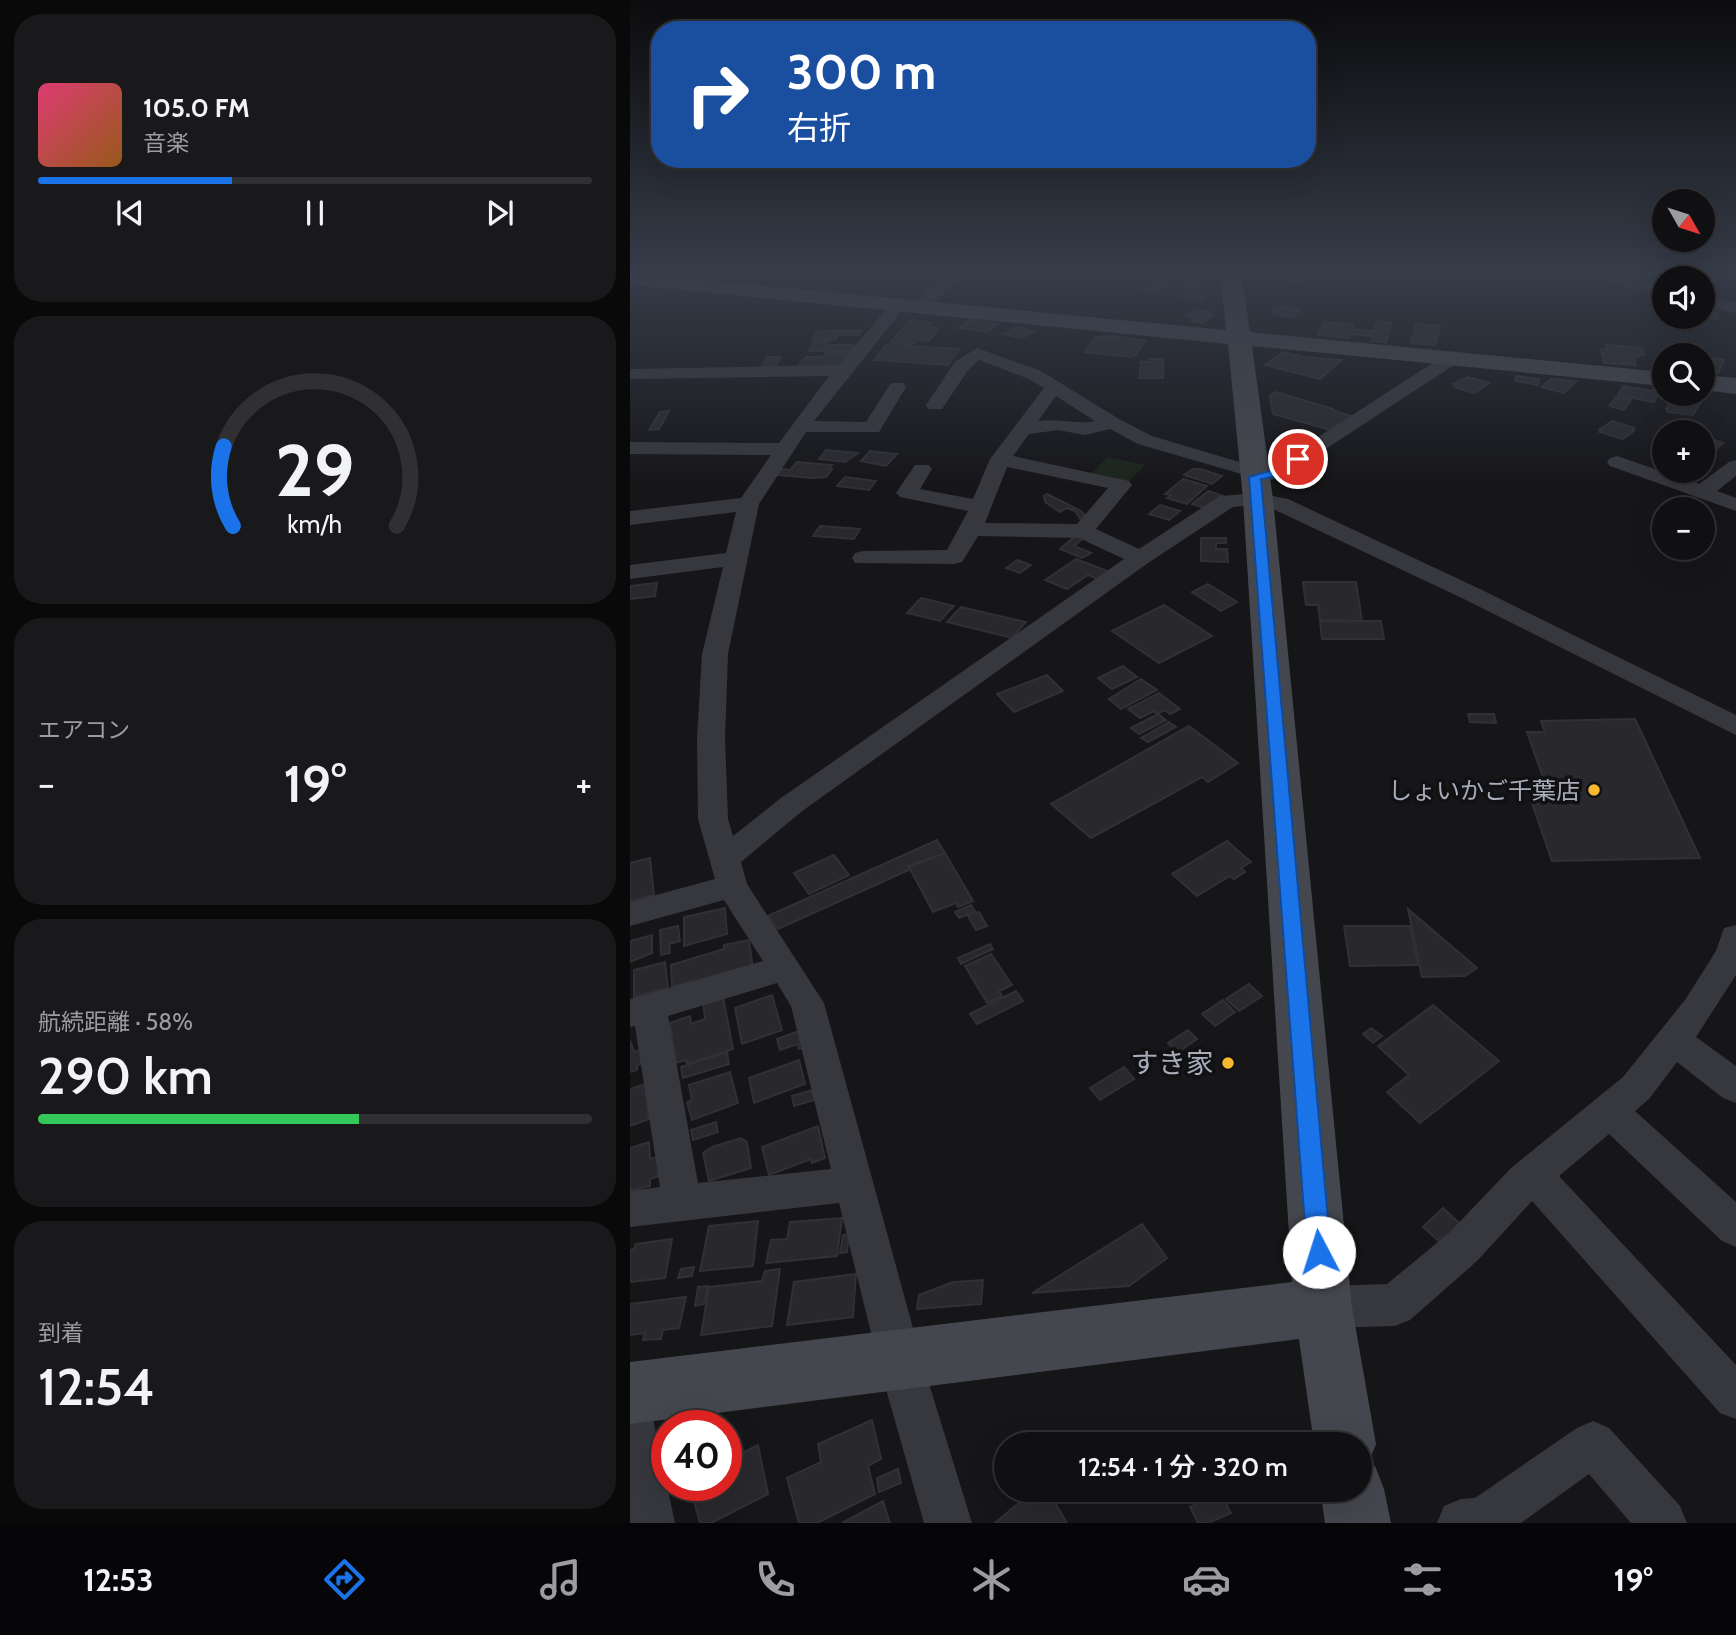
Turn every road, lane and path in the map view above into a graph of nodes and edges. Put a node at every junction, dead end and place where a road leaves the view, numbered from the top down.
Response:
1 (869, 344) edge
2 (1239, 344) edge
3 (1300, 344) edge
4 (1451, 359) junction
5 (842, 370) junction
6 (630, 374) edge
7 (1652, 378) edge
8 (1715, 384) edge
9 (1736, 386) edge
10 (897, 387) dead end
11 (1054, 387) junction
12 (935, 405) dead end
13 (1112, 423) junction
14 (800, 426) junction
15 (1023, 429) junction
16 (630, 448) edge
17 (784, 449) junction
18 (1000, 459) junction
19 (1617, 462) dead end
20 (1736, 466) edge
21 (922, 469) dead end
22 (1256, 482) junction
23 (1701, 493) junction
24 (748, 504) junction
25 (1736, 505) edge
26 (980, 507) junction
27 (630, 519) edge
28 (971, 529) junction
29 (1083, 531) junction
30 (863, 558) dead end
31 (1140, 558) junction
32 (736, 559) junction
33 (630, 572) edge
34 (1736, 726) edge
35 (728, 872) junction
36 (630, 914) edge
37 (1735, 948) edge
38 (785, 968) junction
39 (640, 1010) edge
40 (1674, 1040) junction
41 (1736, 1087) edge
42 (1609, 1110) junction
43 (1533, 1175) junction
44 (853, 1184) junction
45 (682, 1203) junction
46 (630, 1209) edge
47 (1736, 1228) edge
48 (1323, 1307) junction
49 (900, 1361) junction
50 (630, 1392) edge
51 (1736, 1397) edge
52 (630, 1419) edge
53 (1343, 1432) edge
54 (1354, 1502) edge
55 (649, 1522) edge
56 (948, 1523) edge
57 (1358, 1523) edge
58 (1461, 1523) edge
59 (1663, 1523) edge

1 - 5 street
2 - 22 street
3 - 4 street
4 - 7 street
4 - 22 street
5 - 6 street
5 - 14 street
8 - 9 street
10 - 14 street
11 - 12 street
11 - 13 street
11 - 15 street
13 - 15 street
13 - 22 street
14 - 17 street
15 - 18 street
16 - 17 street
17 - 24 street
18 - 26 street
18 - 29 street
19 - 23 street
20 - 23 street
21 - 26 street
22 - 31 street
22 - 34 street
22 - 48 street
23 - 25 street
24 - 27 street
24 - 32 street
26 - 28 street
28 - 29 street
28 - 30 street
29 - 31 street
31 - 35 street
32 - 33 street
32 - 35 street
35 - 36 street
35 - 38 street
37 - 40 street
38 - 39 street
38 - 44 street
39 - 45 street
40 - 41 street
40 - 42 street
42 - 43 street
42 - 47 street
43 - 48 street
43 - 51 street
44 - 45 street
44 - 49 street
45 - 46 street
48 - 49 street
48 - 53 street
49 - 50 street
49 - 56 street
52 - 55 street
54 - 57 street
58 - 59 street

